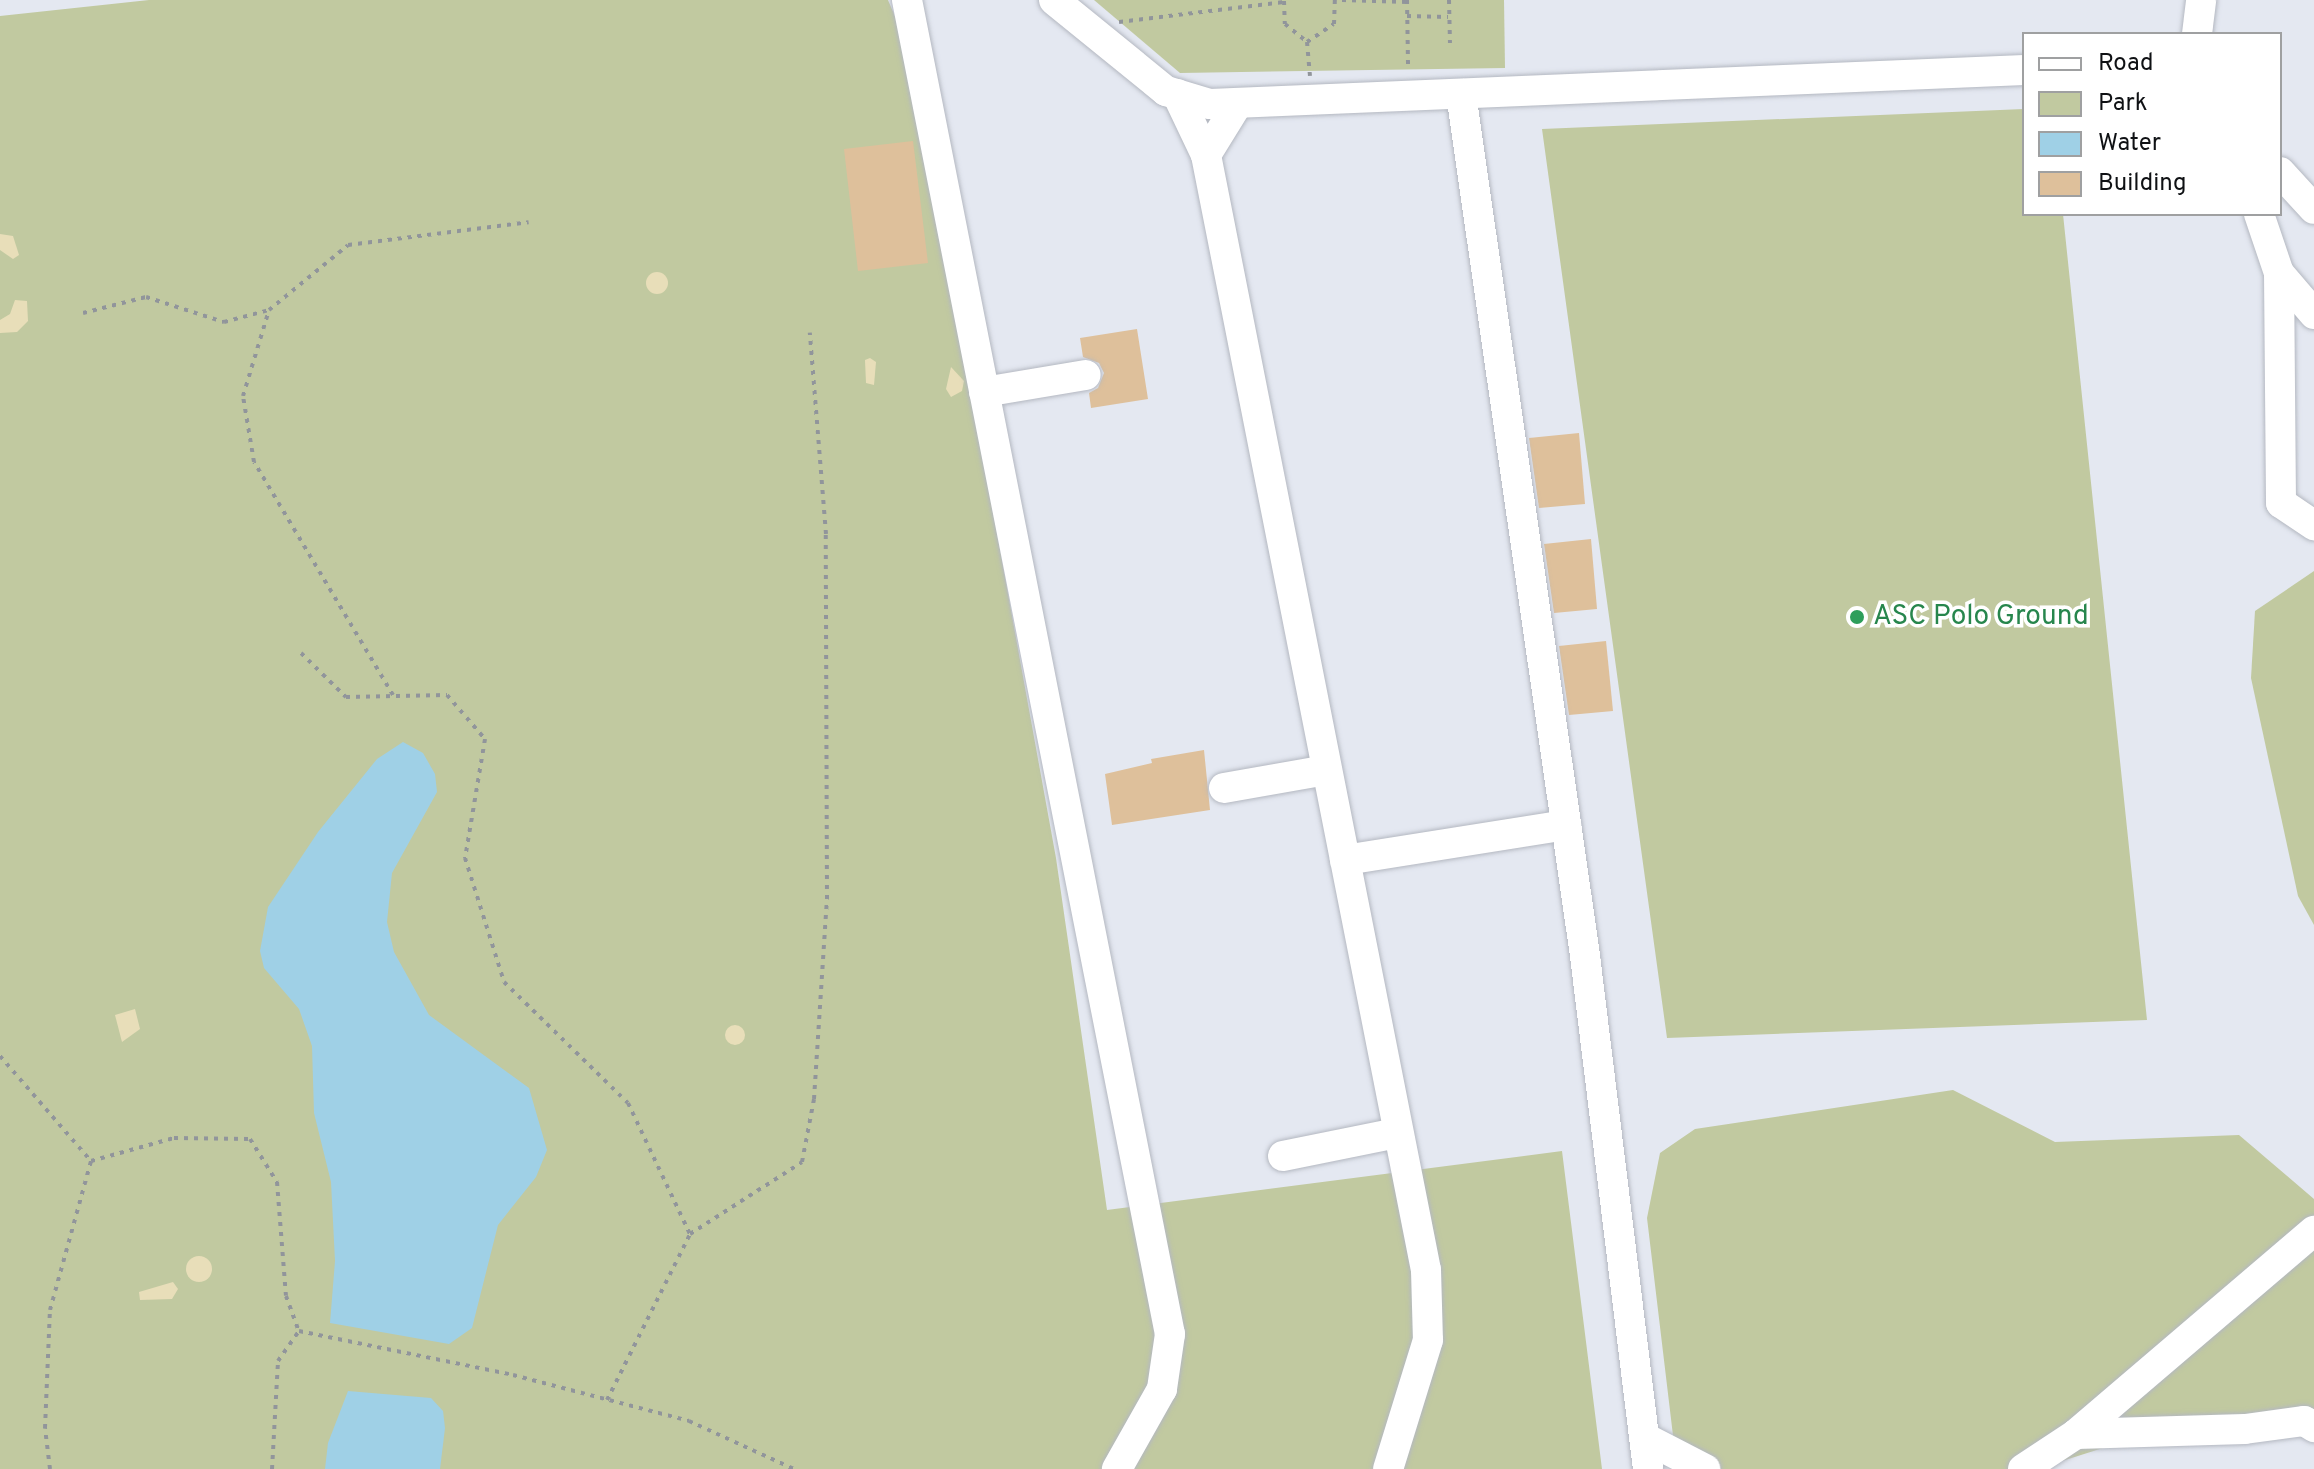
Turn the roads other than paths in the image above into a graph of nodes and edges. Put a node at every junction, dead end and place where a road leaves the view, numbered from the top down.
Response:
1 (907, 0) edge
2 (1054, 0) edge
3 (2201, 0) edge
4 (2197, 32) edge
5 (2022, 70) edge
6 (1177, 94) junction
7 (1461, 94) junction
8 (1238, 103) junction
9 (1206, 155) junction
10 (2282, 174) edge
11 (2314, 209) edge
12 (2260, 216) edge
13 (2279, 273) junction
14 (2314, 314) edge
15 (1086, 375) dead end
16 (984, 392) junction
17 (2314, 525) edge
18 (1326, 770) junction
19 (1224, 788) dead end
20 (1566, 825) junction
21 (1345, 860) junction
22 (1397, 1133) junction
23 (1283, 1156) dead end
24 (2314, 1231) edge
25 (2314, 1427) edge
26 (2076, 1434) junction
27 (1645, 1438) junction
28 (1117, 1469) edge
29 (1388, 1469) edge
30 (1648, 1469) edge
31 (1705, 1469) edge
32 (2023, 1469) edge

1 - 16 lane
2 - 6 lane
3 - 4 lane
5 - 7 lane
6 - 8 lane
6 - 9 lane
7 - 8 lane
7 - 20 lane
8 - 9 lane
9 - 18 lane
10 - 11 lane
12 - 13 lane
13 - 14 lane
13 - 17 lane
15 - 16 lane
16 - 28 lane
18 - 19 lane
18 - 21 lane
20 - 21 lane
20 - 27 lane
21 - 22 lane
22 - 23 lane
22 - 29 lane
24 - 26 lane
25 - 26 lane
26 - 32 lane
27 - 30 lane
27 - 31 lane

